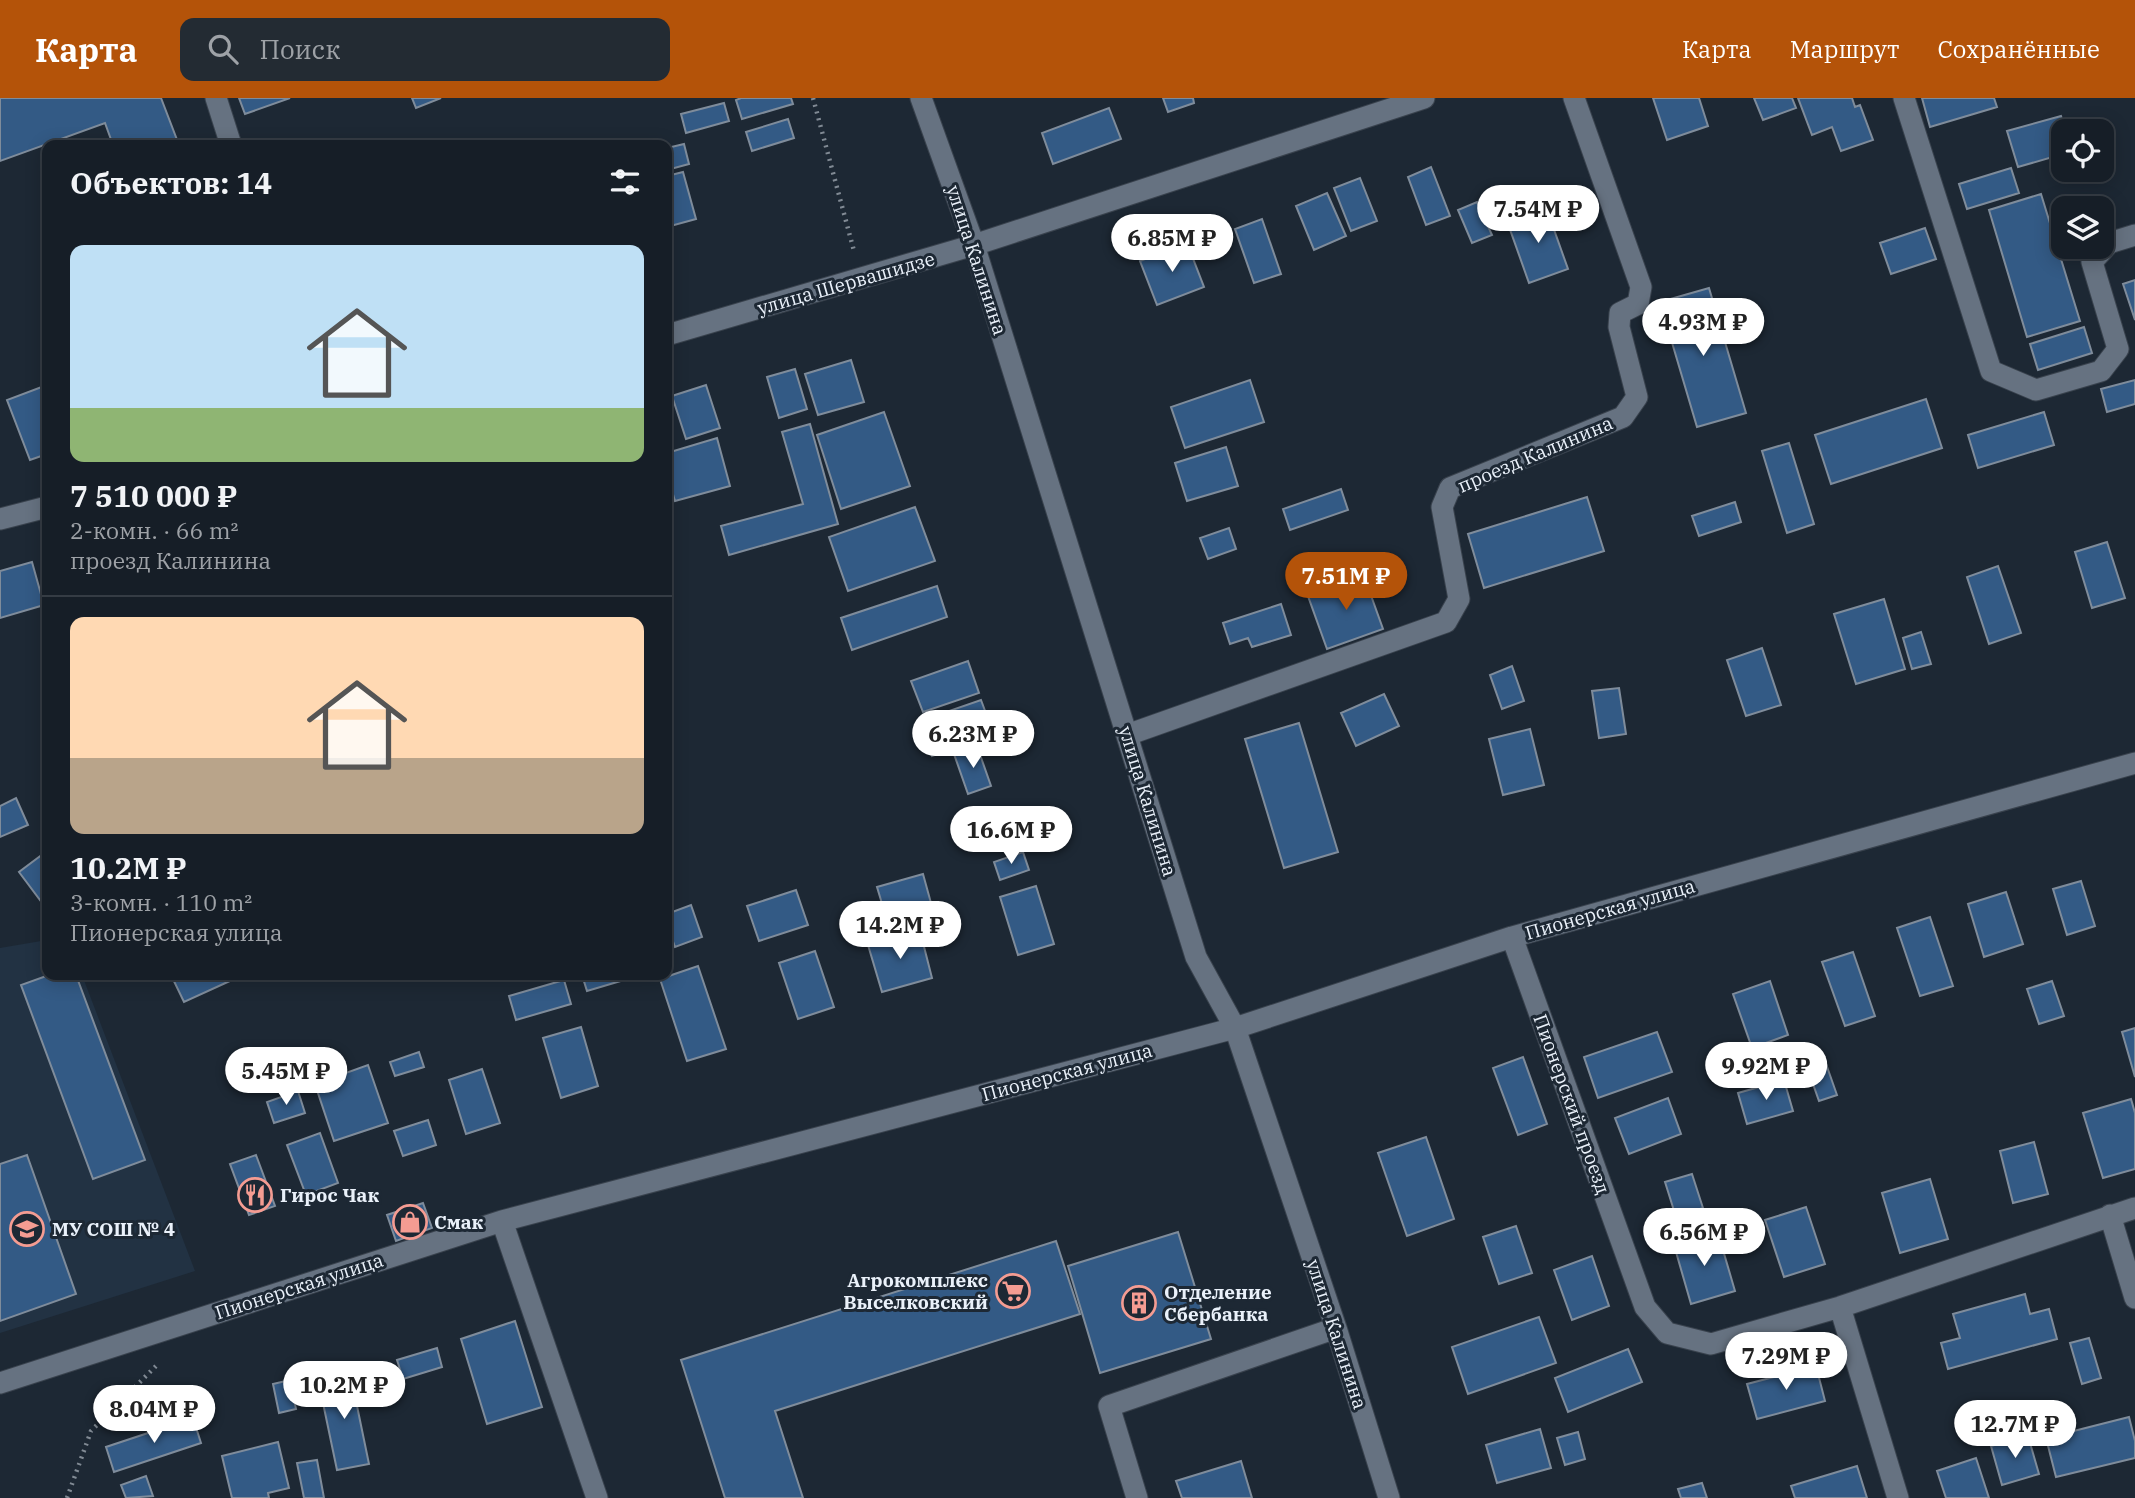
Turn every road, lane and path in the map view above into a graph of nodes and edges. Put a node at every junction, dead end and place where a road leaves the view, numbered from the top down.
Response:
1 (216, 98) edge
2 (813, 98) edge
3 (921, 98) edge
4 (1423, 98) edge
5 (1574, 98) edge
6 (1904, 98) edge
7 (229, 140) edge
8 (2135, 235) edge
9 (974, 245) junction
10 (861, 279) junction
11 (672, 334) edge
12 (42, 508) edge
13 (0, 519) edge
14 (1127, 735) junction
15 (2135, 763) edge
16 (1512, 937) junction
17 (1235, 1028) junction
18 (2135, 1208) edge
19 (2110, 1215) junction
20 (502, 1221) junction
21 (2135, 1298) edge
22 (1840, 1307) junction
23 (1336, 1328) junction
24 (167, 1355) dead end
25 (0, 1383) edge
26 (67, 1498) edge
27 (597, 1498) edge
28 (1137, 1498) edge
29 (1389, 1498) edge
30 (1898, 1498) edge

1 - 7 street
2 - 10 path
3 - 9 street, улица Калинина
4 - 9 street, улица Шервашидзе
5 - 14 street, проезд Калинина
6 - 8 street
9 - 10 street, улица Шервашидзе
9 - 14 street, улица Калинина
10 - 11 street, улица Шервашидзе
12 - 13 street
14 - 17 street, улица Калинина
15 - 16 street, Пионерская улица
16 - 17 street, Пионерская улица
16 - 22 street, Пионерский проезд
17 - 20 street, Пионерская улица
17 - 23 street, улица Калинина
18 - 19 street, Пионерский проезд
19 - 21 street
19 - 22 street, Пионерский проезд
20 - 25 street, Пионерская улица
20 - 27 street
22 - 30 street
23 - 28 street
23 - 29 street, улица Калинина
24 - 26 path

